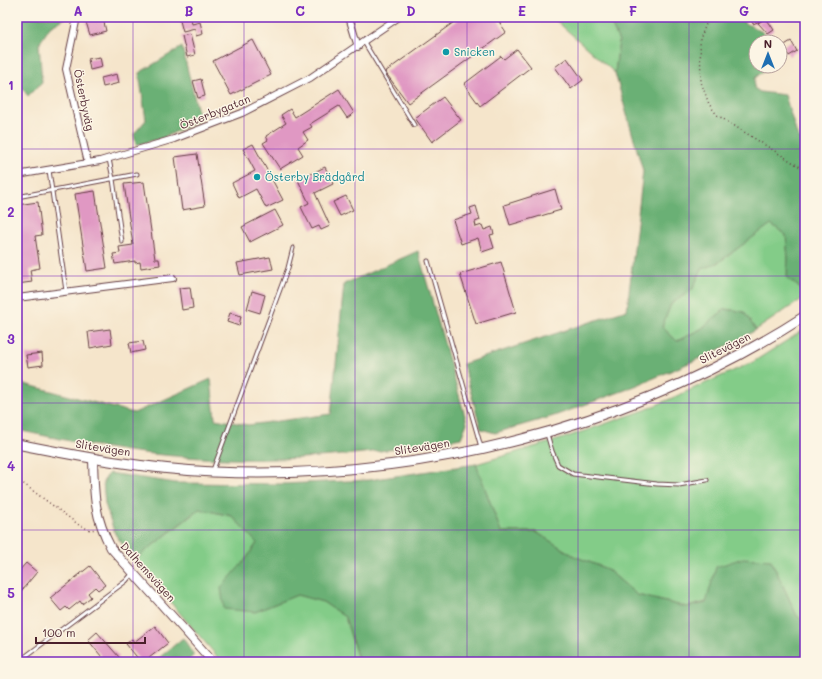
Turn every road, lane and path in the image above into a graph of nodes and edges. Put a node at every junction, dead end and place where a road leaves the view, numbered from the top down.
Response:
1 (77, 17) edge
2 (349, 17) edge
3 (399, 17) edge
4 (709, 17) edge
5 (776, 17) edge
6 (786, 17) edge
7 (364, 42) junction
8 (358, 47) junction
9 (414, 125) dead end
10 (109, 159) junction
11 (88, 163) junction
12 (49, 170) junction
13 (805, 170) edge
14 (137, 174) dead end
15 (17, 176) edge
16 (113, 179) junction
17 (52, 191) junction
18 (17, 196) edge
19 (122, 242) dead end
20 (293, 248) dead end
21 (428, 261) dead end
22 (173, 278) dead end
23 (66, 292) junction
24 (17, 298) edge
25 (805, 316) edge
26 (546, 432) junction
27 (17, 444) edge
28 (482, 448) junction
29 (93, 459) junction
30 (212, 472) junction
31 (17, 479) edge
32 (707, 480) dead end
33 (101, 527) junction
34 (133, 573) junction
35 (18, 662) edge
36 (213, 662) edge

1 - 11 street, Österbyväg
2 - 8 street
3 - 7 street, Österbygatan
4 - 13 path
5 - 6 lane
7 - 8 street, Österbygatan
7 - 9 lane
8 - 10 street, Österbygatan
10 - 11 street, Österbygatan
10 - 16 lane
11 - 12 street, Österbygatan
12 - 15 street, Österbygatan
12 - 17 lane
14 - 16 lane
16 - 17 lane
16 - 19 lane
17 - 18 lane
17 - 23 lane
20 - 30 lane
21 - 28 lane
22 - 23 street
23 - 24 street
25 - 26 main road, Slitevägen
26 - 28 main road, Slitevägen
26 - 32 lane
27 - 29 main road, Slitevägen
28 - 30 main road, Slitevägen
29 - 30 main road, Slitevägen
29 - 33 street, Dalhemsvägen
31 - 33 path
33 - 34 street, Dalhemsvägen
34 - 35 lane
34 - 36 street, Dalhemsvägen

